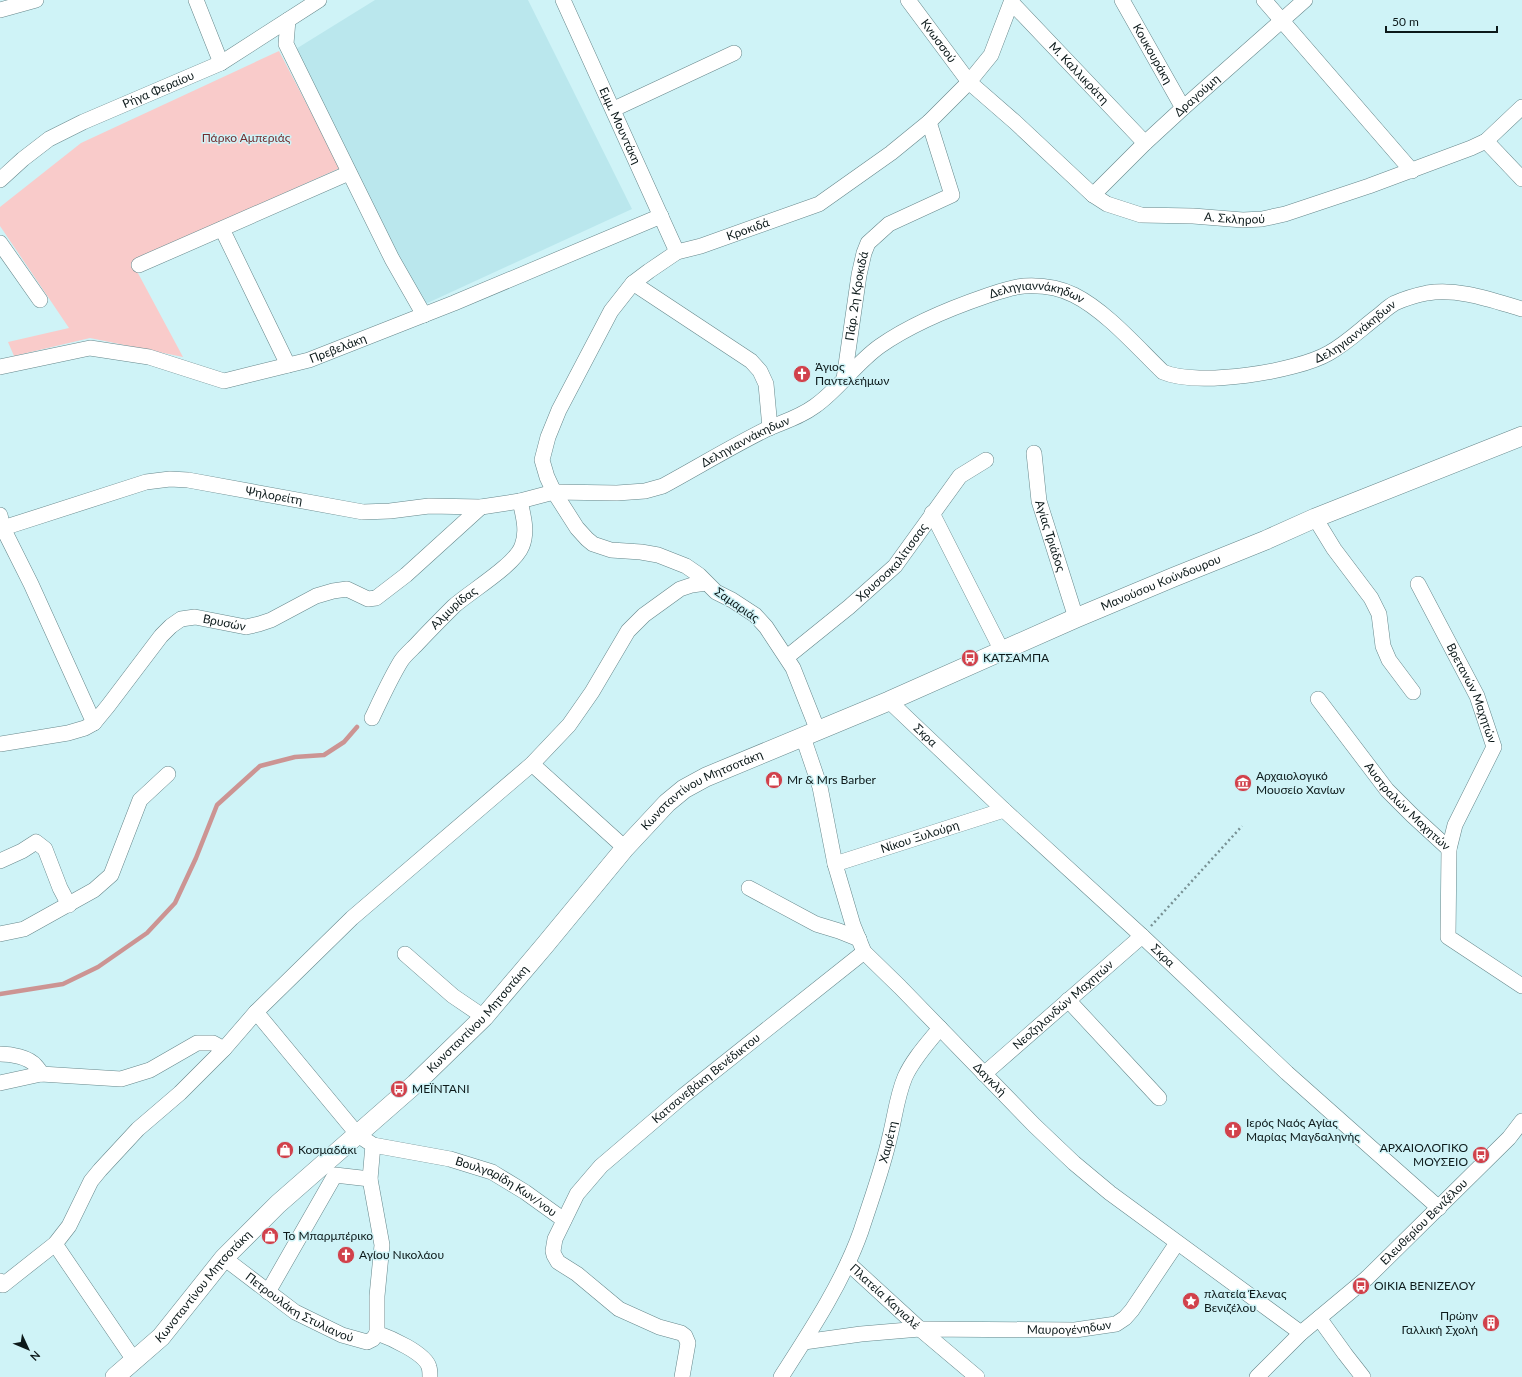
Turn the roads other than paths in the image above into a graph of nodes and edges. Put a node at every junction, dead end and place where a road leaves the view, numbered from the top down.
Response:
1 (36, 0) edge
2 (196, 0) edge
3 (319, 0) edge
4 (563, 0) edge
5 (908, 0) edge
6 (1122, 0) edge
7 (1264, 0) edge
8 (1305, 0) edge
9 (1012, 2) edge
10 (0, 10) edge
11 (288, 20) junction
12 (1282, 22) junction
13 (734, 53) dead end
14 (221, 63) junction
15 (969, 82) junction
16 (1522, 107) edge
17 (1183, 108) junction
18 (614, 109) junction
19 (929, 122) junction
20 (1486, 141) junction
21 (1145, 143) junction
22 (1412, 171) junction
23 (349, 172) junction
24 (1522, 179) edge
25 (0, 180) edge
26 (1093, 195) junction
27 (661, 216) junction
28 (222, 229) junction
29 (0, 243) edge
30 (677, 252) junction
31 (139, 265) dead end
32 (633, 283) junction
33 (40, 300) dead end
34 (1522, 309) edge
35 (424, 315) junction
36 (288, 365) junction
37 (0, 367) edge
38 (844, 379) junction
39 (770, 428) junction
40 (1522, 436) edge
41 (1034, 453) dead end
42 (986, 460) dead end
43 (554, 492) junction
44 (520, 501) junction
45 (481, 507) junction
46 (932, 513) junction
47 (1315, 518) junction
48 (1, 524) edge
49 (706, 583) junction
50 (1418, 584) dead end
51 (1076, 618) junction
52 (1002, 651) junction
53 (787, 657) junction
54 (1413, 692) dead end
55 (1318, 699) dead end
56 (889, 701) junction
57 (372, 718) dead end
58 (94, 723) junction
59 (810, 734) junction
60 (0, 744) edge
61 (532, 764) junction
62 (168, 774) dead end
63 (1004, 810) junction
64 (625, 848) junction
65 (1449, 849) junction
66 (0, 861) edge
67 (835, 864) junction
68 (749, 888) dead end
69 (69, 905) junction
70 (0, 934) edge
71 (1142, 936) junction
72 (862, 946) junction
73 (405, 954) dead end
74 (1522, 986) edge
75 (1068, 1000) junction
76 (256, 1012) junction
77 (484, 1016) junction
78 (940, 1028) junction
79 (224, 1049) junction
80 (0, 1054) edge
81 (41, 1074) junction
82 (984, 1074) junction
83 (0, 1083) edge
84 (1159, 1098) dead end
85 (1522, 1121) edge
86 (358, 1135) junction
87 (373, 1145) junction
88 (370, 1179) junction
89 (1439, 1208) junction
90 (564, 1220) junction
91 (1177, 1243) junction
92 (55, 1244) junction
93 (224, 1258) junction
94 (848, 1263) junction
95 (2, 1283) edge
96 (268, 1292) junction
97 (1319, 1318) junction
98 (920, 1329) junction
99 (1301, 1332) junction
100 (377, 1333) junction
101 (804, 1342) junction
102 (134, 1360) junction
103 (115, 1377) edge
104 (430, 1377) edge
105 (682, 1377) edge
106 (781, 1377) edge
107 (977, 1377) edge
108 (1257, 1377) edge
109 (1363, 1377) edge

1 - 10 street
2 - 14 street
3 - 11 street, Ρήγα Φεραίου
4 - 18 street, Εμμ. Μουντάκη
5 - 15 street, Κνωσσού
6 - 17 street, Κουκουράκη
7 - 12 street
8 - 12 street, Δραγούμη
9 - 15 street, Κροκιδά
9 - 21 street, Μ. Καλλικράτη
11 - 14 street, Ρήγα Φεραίου
11 - 23 street
12 - 17 street, Δραγούμη
12 - 22 street
13 - 18 street
14 - 25 street, Ρήγα Φεραίου
15 - 19 street, Κροκιδά
15 - 26 street, Α. Σκληρού
16 - 20 street, Α. Σκληρού
17 - 21 street, Δραγούμη
18 - 27 street, Εμμ. Μουντάκη
19 - 30 street, Κροκιδά
19 - 38 street, Πάρ. 2η Κροκιδά
20 - 22 street, Α. Σκληρού
20 - 24 street
21 - 26 street, Δραγούμη
22 - 26 street, Α. Σκληρού
23 - 28 street
23 - 35 street
27 - 30 street, Εμμ. Μουντάκη
27 - 35 street, Πρεβελάκη
28 - 31 street
28 - 36 street
29 - 33 street
30 - 32 street, Κροκιδά
32 - 39 street
32 - 43 street, Κροκιδά
34 - 38 street, Δεληγιαννάκηδων
35 - 36 street, Πρεβελάκη
36 - 37 street, Πρεβελάκη
38 - 39 street, Δεληγιαννάκηδων
39 - 43 street, Δεληγιαννάκηδων
40 - 47 main road, Μανούσου Κούνδουρου
41 - 51 street, Αγίας Τριάδος
42 - 46 street, Χρυσοσκαλίτισσας
43 - 44 street, Ψηλορείτη
43 - 49 street, Σαμαριάς
44 - 45 street, Ψηλορείτη
44 - 57 street, Αλμυρίδας
45 - 48 street, Ψηλορείτη
45 - 58 street, Βρυσών
46 - 52 street
46 - 53 street, Χρυσοσκαλίτισσας
47 - 51 main road, Μανούσου Κούνδουρου
47 - 54 street
48 - 58 street
49 - 53 street, Σαμαριάς
49 - 61 street
50 - 65 street, Βρετανών Μαχητών
51 - 52 main road, Μανούσου Κούνδουρου
52 - 56 main road, Μανούσου Κούνδουρου
53 - 59 street, Σαμαριάς
55 - 65 street, Αυστραλών Μαχητών
56 - 59 main road, Μανούσου Κούνδουρου
56 - 63 street, Σκρα
58 - 60 street, Βρυσών
59 - 64 main road, Κωνσταντίνου Μητσοτάκη
59 - 67 street, Δαγκλή
61 - 64 street
61 - 76 street
62 - 69 street
63 - 67 street, Νίκου Ξυλούρη
63 - 71 street, Σκρα
64 - 77 main road, Κωνσταντίνου Μητσοτάκη
65 - 74 street, Αυστραλών Μαχητών
66 - 69 street
67 - 72 street, Δαγκλή
68 - 72 street
69 - 70 street
71 - 75 street, Νεοζηλανδών Μαχητών
71 - 89 street, Σκρα
72 - 78 street, Δαγκλή
72 - 90 street, Κατσανεβάκη Βενέδικτου
73 - 77 street
75 - 82 street, Νεοζηλανδών Μαχητών
75 - 84 street
76 - 79 street
76 - 86 street, Βουλγαρίδη Κων/νου
77 - 86 main road, Κωνσταντίνου Μητσοτάκη
78 - 82 street, Δαγκλή
78 - 94 street, Χαιρέτη
79 - 81 street
79 - 92 street
80 - 81 street
81 - 83 street
82 - 91 street, Δαγκλή
85 - 89 street, Ελευθερίου Βενιζέλου
86 - 87 street, Βουλγαρίδη Κων/νου
86 - 93 main road, Κωνσταντίνου Μητσοτάκη
87 - 88 street
87 - 90 street, Βουλγαρίδη Κων/νου
88 - 96 street
88 - 100 street
89 - 97 street, Ελευθερίου Βενιζέλου
90 - 105 street, Βουλγαρίδη Κων/νου
91 - 98 street, Μαυρογένηδων
91 - 99 street, Δαγκλή
92 - 95 street
92 - 102 street
93 - 96 street, Πετρουλάκη Στυλιανού
93 - 102 main road, Κωνσταντίνου Μητσοτάκη
94 - 98 street, Πλατεία Καγιαλέ
94 - 101 street, Πλατεία Καγιαλέ
96 - 100 street, Πετρουλάκη Στυλιανού
97 - 99 street, Ελευθερίου Βενιζέλου
97 - 109 street
98 - 101 street, Πλατεία Καγιαλέ
98 - 107 street
99 - 108 street, Ελευθερίου Βενιζέλου
100 - 104 street
101 - 106 street
102 - 103 main road, Κωνσταντίνου Μητσοτάκη

